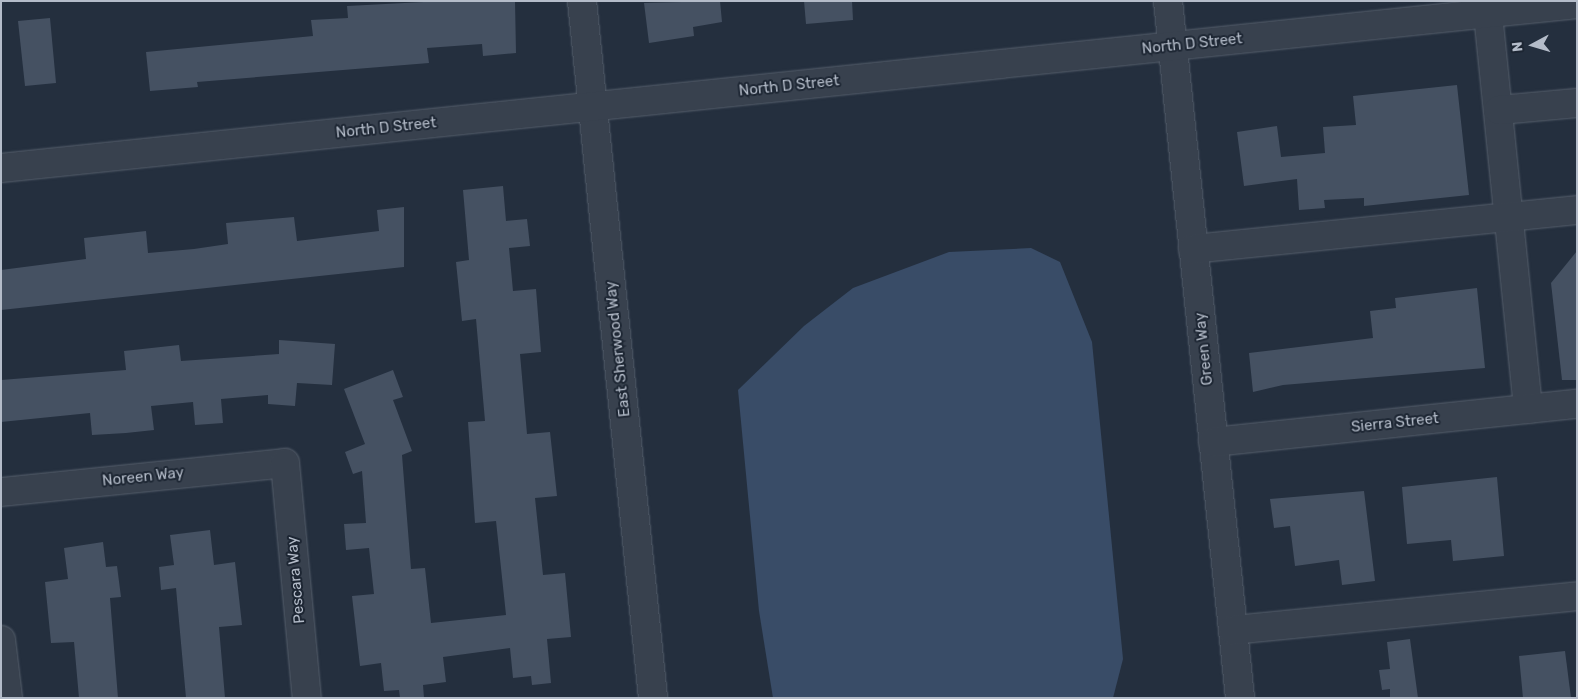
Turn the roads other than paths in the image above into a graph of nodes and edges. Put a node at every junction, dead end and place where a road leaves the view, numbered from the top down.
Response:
1 (582, 1) edge
2 (1168, 1) edge
3 (1577, 4) edge
4 (1488, 14) junction
5 (1172, 46) junction
6 (1577, 103) edge
7 (593, 106) junction
8 (1499, 110) junction
9 (1, 168) edge
10 (1577, 210) edge
11 (1510, 216) junction
12 (1193, 249) junction
13 (1577, 404) edge
14 (1528, 409) junction
15 (1213, 442) junction
16 (285, 463) joint
17 (1, 492) edge
18 (1577, 596) edge
19 (1233, 630) junction
20 (1, 640) edge
21 (8, 698) edge
22 (307, 698) edge
23 (653, 698) edge
24 (1240, 698) edge

1 - 7 street, East Sherwood Way
2 - 5 street, Green Way
3 - 4 street, North D Street
4 - 5 street, North D Street
4 - 8 street
5 - 7 street, North D Street
5 - 12 street, Green Way
6 - 8 street
7 - 9 street, North D Street
7 - 23 street, East Sherwood Way
8 - 11 street
10 - 11 street
11 - 12 street
11 - 14 street
12 - 15 street, Green Way
13 - 14 street, Sierra Street
14 - 15 street, Sierra Street
15 - 19 street, Green Way
16 - 17 street, Noreen Way
16 - 22 street, Pescara Way
18 - 19 street
19 - 24 street, Green Way
20 - 21 street

